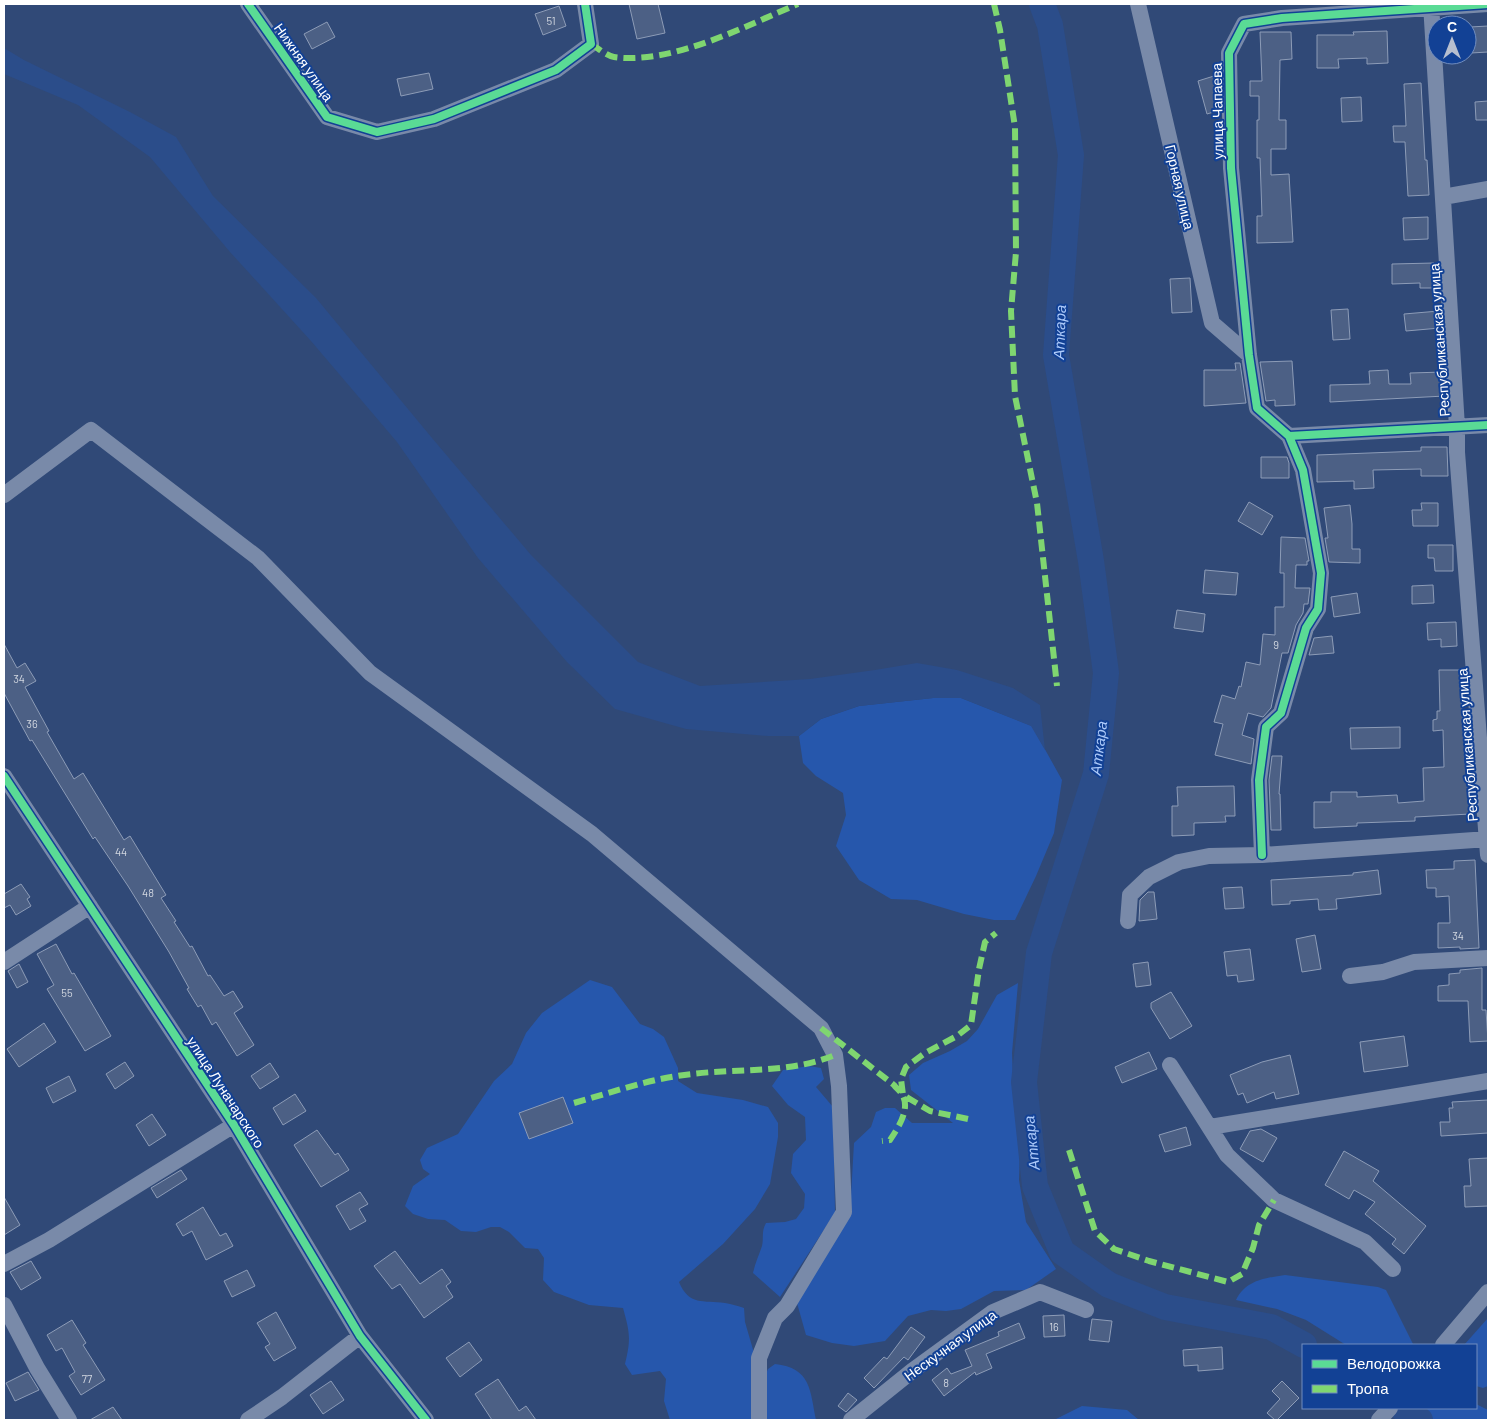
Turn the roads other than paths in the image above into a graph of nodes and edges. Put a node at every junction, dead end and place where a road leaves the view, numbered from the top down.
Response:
1 (248, 4) edge
2 (585, 4) edge
3 (1138, 4) edge
4 (1488, 4) edge
5 (1431, 6) edge
6 (1281, 11) edge
7 (1488, 189) edge
8 (1442, 197) junction
9 (1249, 355) junction
10 (1488, 425) edge
11 (1457, 427) junction
12 (1289, 436) junction
13 (4, 495) edge
14 (4, 776) edge
15 (1488, 844) edge
16 (1262, 855) junction
17 (90, 906) junction
18 (1128, 921) dead end
19 (1488, 958) edge
20 (4, 962) edge
21 (1350, 976) dead end
22 (1170, 1065) dead end
23 (1488, 1081) edge
24 (234, 1125) junction
25 (1210, 1127) junction
26 (4, 1264) edge
27 (1393, 1269) dead end
28 (1488, 1292) edge
29 (4, 1305) edge
30 (1086, 1310) dead end
31 (360, 1336) junction
32 (1444, 1344) edge
33 (1389, 1409) edge
34 (69, 1420) edge
35 (248, 1420) edge
36 (426, 1420) edge
37 (759, 1420) edge
38 (851, 1420) edge
39 (1379, 1420) edge

1 - 2 street, Нижняя улица
3 - 9 street, Горная улица
4 - 5 street, улица Чапаева
5 - 6 street, улица Чапаева
5 - 8 street, Республиканская улица
6 - 9 street, улица Чапаева
7 - 8 street
8 - 11 street, Республиканская улица
9 - 12 street
10 - 11 street
11 - 12 street
11 - 15 street, Республиканская улица
12 - 16 street
13 - 37 street
14 - 17 street, улица Луначарского
15 - 16 street
16 - 18 street
17 - 20 street
17 - 24 street, улица Луначарского
19 - 21 street
22 - 25 street
23 - 25 street
24 - 26 street
24 - 31 street, улица Луначарского
25 - 27 street
28 - 32 street
29 - 34 street
30 - 38 street, Нескучная улица
31 - 35 street
31 - 36 street, улица Луначарского
33 - 39 street

